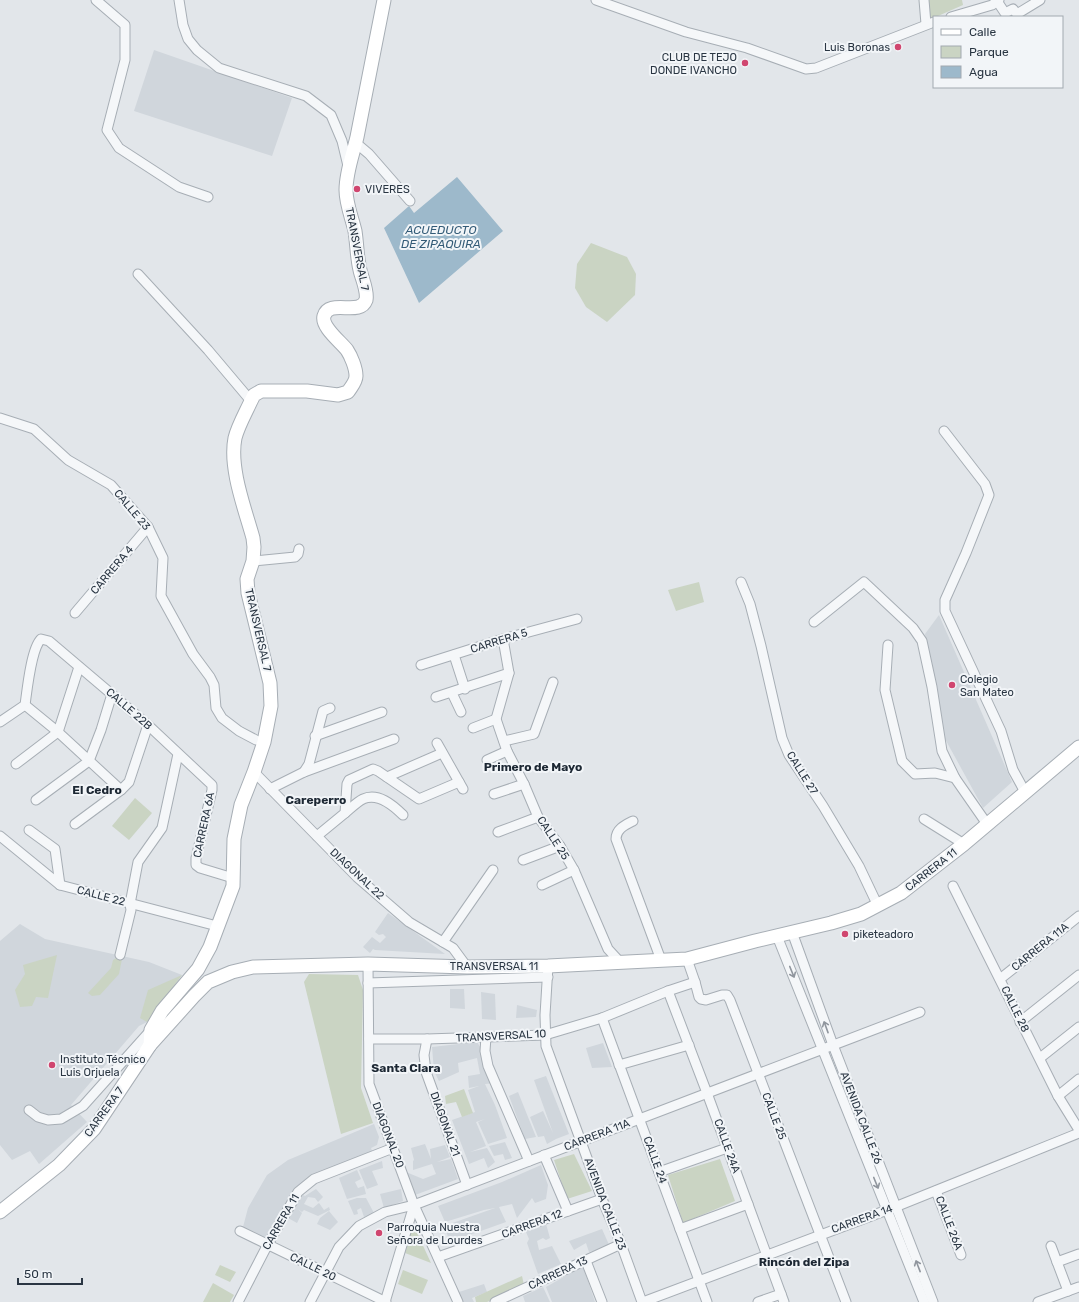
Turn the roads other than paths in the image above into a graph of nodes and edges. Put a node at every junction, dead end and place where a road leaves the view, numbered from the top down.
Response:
1 (96, 0) edge
2 (179, 0) edge
3 (384, 0) edge
4 (596, 0) edge
5 (924, 0) edge
6 (1040, 0) edge
7 (998, 1) edge
8 (954, 16) edge
9 (930, 23) edge
10 (356, 143) junction
11 (349, 169) junction
12 (208, 197) dead end
13 (410, 201) dead end
14 (138, 274) dead end
15 (251, 401) junction
16 (0, 418) edge
17 (944, 431) dead end
18 (148, 527) junction
19 (299, 550) dead end
20 (253, 561) junction
21 (742, 582) dead end
22 (75, 613) dead end
23 (577, 619) dead end
24 (814, 622) dead end
25 (503, 639) junction
26 (888, 645) dead end
27 (454, 655) junction
28 (421, 665) dead end
29 (79, 667) junction
30 (510, 673) junction
31 (553, 682) dead end
32 (464, 689) junction
33 (452, 693) junction
34 (112, 694) junction
35 (436, 697) dead end
36 (25, 705) junction
37 (330, 708) dead end
38 (382, 712) dead end
39 (461, 712) dead end
40 (496, 719) junction
41 (0, 722) edge
42 (148, 725) junction
43 (474, 728) dead end
44 (58, 732) junction
45 (315, 736) junction
46 (394, 739) dead end
47 (504, 741) junction
48 (264, 742) junction
49 (436, 743) dead end
50 (1078, 750) edge
51 (507, 751) junction
52 (442, 753) junction
53 (178, 754) junction
54 (487, 760) dead end
55 (89, 761) junction
56 (16, 764) dead end
57 (254, 772) junction
58 (304, 772) junction
59 (387, 777) junction
60 (955, 778) junction
61 (524, 784) junction
62 (212, 785) joint
63 (270, 789) junction
64 (121, 790) junction
65 (1025, 792) junction
66 (494, 794) dead end
67 (36, 800) dead end
68 (345, 813) junction
69 (404, 815) dead end
70 (538, 817) junction
71 (924, 819) dead end
72 (633, 821) dead end
73 (75, 824) dead end
74 (987, 824) junction
75 (29, 830) dead end
76 (498, 832) dead end
77 (0, 836) edge
78 (317, 836) junction
79 (964, 844) junction
80 (560, 846) junction
81 (523, 860) dead end
82 (493, 870) dead end
83 (574, 870) junction
84 (233, 878) junction
85 (60, 885) junction
86 (542, 885) dead end
87 (953, 886) dead end
88 (130, 904) junction
89 (878, 906) junction
90 (1079, 916) edge
91 (217, 926) junction
92 (792, 932) junction
93 (777, 936) junction
94 (755, 941) joint
95 (443, 942) junction
96 (120, 955) dead end
97 (687, 959) junction
98 (661, 960) junction
99 (620, 962) junction
100 (368, 964) junction
101 (467, 966) junction
102 (232, 972) joint
103 (548, 972) junction
104 (1079, 975) edge
105 (1000, 979) junction
106 (695, 982) junction
107 (368, 983) junction
108 (668, 991) junction
109 (920, 1012) dead end
110 (602, 1018) junction
111 (1020, 1022) junction
112 (1079, 1027) edge
113 (151, 1030) junction
114 (545, 1035) junction
115 (486, 1036) junction
116 (369, 1039) junction
117 (427, 1039) junction
118 (150, 1045) junction
119 (688, 1045) junction
120 (833, 1045) junction
121 (823, 1049) junction
122 (1040, 1058) junction
123 (619, 1065) junction
124 (758, 1074) junction
125 (1079, 1079) edge
126 (707, 1093) junction
127 (1058, 1096) junction
128 (29, 1110) dead end
129 (639, 1119) junction
130 (1079, 1131) edge
131 (581, 1141) junction
132 (393, 1148) junction
133 (727, 1148) junction
134 (544, 1156) junction
135 (529, 1161) junction
136 (659, 1172) junction
137 (467, 1185) junction
138 (936, 1191) junction
139 (602, 1199) junction
140 (748, 1204) junction
141 (414, 1205) junction
142 (891, 1209) junction
143 (568, 1211) junction
144 (0, 1212) edge
145 (680, 1229) junction
146 (240, 1231) dead end
147 (821, 1234) junction
148 (268, 1244) junction
149 (621, 1244) junction
150 (1051, 1246) dead end
151 (962, 1254) dead end
152 (1079, 1254) edge
153 (767, 1255) junction
154 (438, 1257) junction
155 (586, 1261) junction
156 (1056, 1262) junction
157 (325, 1272) junction
158 (699, 1281) junction
159 (1079, 1287) edge
160 (1068, 1291) junction
161 (782, 1298) edge
162 (238, 1302) edge
163 (310, 1302) edge
164 (385, 1302) edge
165 (458, 1302) edge
166 (495, 1302) edge
167 (602, 1302) edge
168 (643, 1302) edge
169 (707, 1302) edge
170 (758, 1302) edge
171 (846, 1302) edge
172 (924, 1302) edge
173 (933, 1302) edge
174 (1038, 1302) edge

1 - 12 street
2 - 11 street
3 - 10 street, TRANSVERSAL 7
4 - 9 street
5 - 9 street
6 - 7 street
7 - 8 street
10 - 11 street, TRANSVERSAL 7
10 - 13 street
11 - 15 street, TRANSVERSAL 7
14 - 15 street
15 - 20 street, TRANSVERSAL 7
16 - 18 street, CALLE 23
17 - 65 street
18 - 22 street, CARRERA 4
18 - 48 street, CALLE 23
19 - 20 street
20 - 48 street, TRANSVERSAL 7
21 - 89 street, CALLE 27
23 - 25 street, CARRERA 5
24 - 60 street
25 - 27 street, CARRERA 5
25 - 30 street
26 - 60 street
27 - 28 street, CARRERA 5
27 - 32 street
29 - 34 street, CALLE 22B
29 - 36 street, CALLE 22B
29 - 44 street
30 - 32 street
30 - 40 street
31 - 47 street
32 - 33 street
33 - 35 street
33 - 39 street
34 - 42 street, CALLE 22B
34 - 55 street
36 - 41 street
36 - 44 street
37 - 45 street
38 - 45 street
40 - 43 street
40 - 47 street, CALLE 25
42 - 53 street, CALLE 22B
42 - 64 street
44 - 55 street
44 - 56 street
45 - 58 street
46 - 58 street
47 - 51 street, CALLE 25
48 - 57 street, TRANSVERSAL 7
49 - 52 street
50 - 65 street, CARRERA 11
51 - 54 street
51 - 61 street, CALLE 25
52 - 59 street
52 - 59 street
53 - 62 street, CALLE 22B
53 - 88 street
55 - 64 street
55 - 67 street
57 - 63 street, DIAGONAL 22
57 - 84 street, TRANSVERSAL 7
58 - 63 street
59 - 68 street
60 - 74 street
61 - 66 street
61 - 70 street, CALLE 25
62 - 84 street, CARRERA 6A
63 - 78 street, DIAGONAL 22
64 - 73 street
65 - 74 street, CARRERA 11
68 - 69 street
68 - 78 street
70 - 76 street
70 - 80 street, CALLE 25
71 - 79 street
72 - 98 street
74 - 79 street, CARRERA 11
75 - 85 street
77 - 85 street, CALLE 22
78 - 95 street, DIAGONAL 22
79 - 89 street, CARRERA 11
80 - 81 street
80 - 83 street, CALLE 25
82 - 95 street
83 - 86 street
83 - 99 street, CALLE 25
84 - 91 street, TRANSVERSAL 7
85 - 88 street, CALLE 22
87 - 105 street, CALLE 28
88 - 91 street, CALLE 22
88 - 96 street
89 - 92 street, CARRERA 11
90 - 105 street, CARRERA 11A
91 - 113 street, TRANSVERSAL 7
92 - 93 street, CARRERA 11
120 -> 92 street, AVENIDA CALLE 26
93 - 94 street, CARRERA 11
93 -> 121 street, AVENIDA CALLE 26
94 - 97 street, TRANSVERSAL 11
95 - 101 street, DIAGONAL 22
97 - 98 street, TRANSVERSAL 11
97 - 106 street, CALLE 25
98 - 99 street, TRANSVERSAL 11
99 - 103 street, TRANSVERSAL 11
100 - 101 street, TRANSVERSAL 11
100 - 102 street, TRANSVERSAL 11
100 - 107 street, DIAGONAL 20
101 - 103 street, TRANSVERSAL 11
102 - 118 street, CARRERA 7
103 - 107 street
103 - 114 street, AVENIDA CALLE 23
104 - 111 street
105 - 111 street, CALLE 28
106 - 108 street, TRANSVERSAL 10
106 - 124 street, CALLE 25
107 - 116 street, DIAGONAL 20
108 - 110 street, TRANSVERSAL 10
108 - 119 street, CALLE 24A
109 - 120 street, CARRERA 11A
110 - 114 street, TRANSVERSAL 10
110 - 123 street, CALLE 24
111 - 122 street, CALLE 28
112 - 122 street
113 - 118 street, TRANSVERSAL 7
113 - 128 street
114 - 115 street, TRANSVERSAL 10
114 - 131 street, AVENIDA CALLE 23
115 - 117 street, TRANSVERSAL 10
115 - 135 street
116 - 117 street, TRANSVERSAL 10
116 - 132 street, DIAGONAL 20
117 - 137 street, DIAGONAL 21
118 - 144 street, CARRERA 7
119 - 123 street
119 - 126 street, CALLE 24A
120 - 121 street, CARRERA 11A
120 - 142 street, AVENIDA CALLE 26
121 - 124 street, CARRERA 11A
121 -> 142 street, AVENIDA CALLE 26
122 - 127 street, CALLE 28
123 - 129 street, CALLE 24
124 - 126 street, CARRERA 11A
124 - 147 street, CALLE 25
125 - 127 street
126 - 129 street, CARRERA 11A
126 - 133 street, CALLE 24A
127 - 130 street, CALLE 28
129 - 131 street, CARRERA 11A
129 - 136 street, CALLE 24
130 - 138 street, CARRERA 14
131 - 134 street, CARRERA 11A
131 - 139 street, AVENIDA CALLE 23
132 - 141 street, DIAGONAL 20
132 - 148 street, CARRERA 11
133 - 136 street
133 - 140 street, CALLE 24A
134 - 135 street, CARRERA 11A
134 - 143 street
135 - 137 street, CARRERA 11A
136 - 145 street, CALLE 24
137 - 141 street, CARRERA 11A
138 - 142 street, CARRERA 14
138 - 151 street, CALLE 26A
139 - 143 street, CARRERA 12
139 - 149 street, AVENIDA CALLE 23
140 - 145 street
140 - 153 street, CALLE 24A
141 - 154 street, DIAGONAL 20
141 - 157 street, CARRERA 11A
141 - 164 street
142 - 147 street, CARRERA 14
142 - 172 street, AVENIDA CALLE 26
173 -> 142 street, AVENIDA CALLE 26
143 - 154 street, CARRERA 12
145 - 158 street, CALLE 24
146 - 148 street, CALLE 20
147 - 153 street, CARRERA 14
147 - 171 street, CALLE 25
148 - 157 street, CALLE 20
148 - 162 street, CARRERA 11
149 - 155 street, CARRERA 13
149 - 168 street, AVENIDA CALLE 23
150 - 156 street
152 - 156 street
153 - 158 street, CARRERA 14
153 - 161 street, CALLE 24A
154 - 165 street, DIAGONAL 20
155 - 166 street, CARRERA 13
155 - 167 street
156 - 160 street
157 - 163 street, CARRERA 11A
157 - 164 street, CALLE 20
158 - 168 street, CARRERA 14
158 - 169 street, CALLE 24
159 - 160 street
160 - 174 street
161 - 170 street

